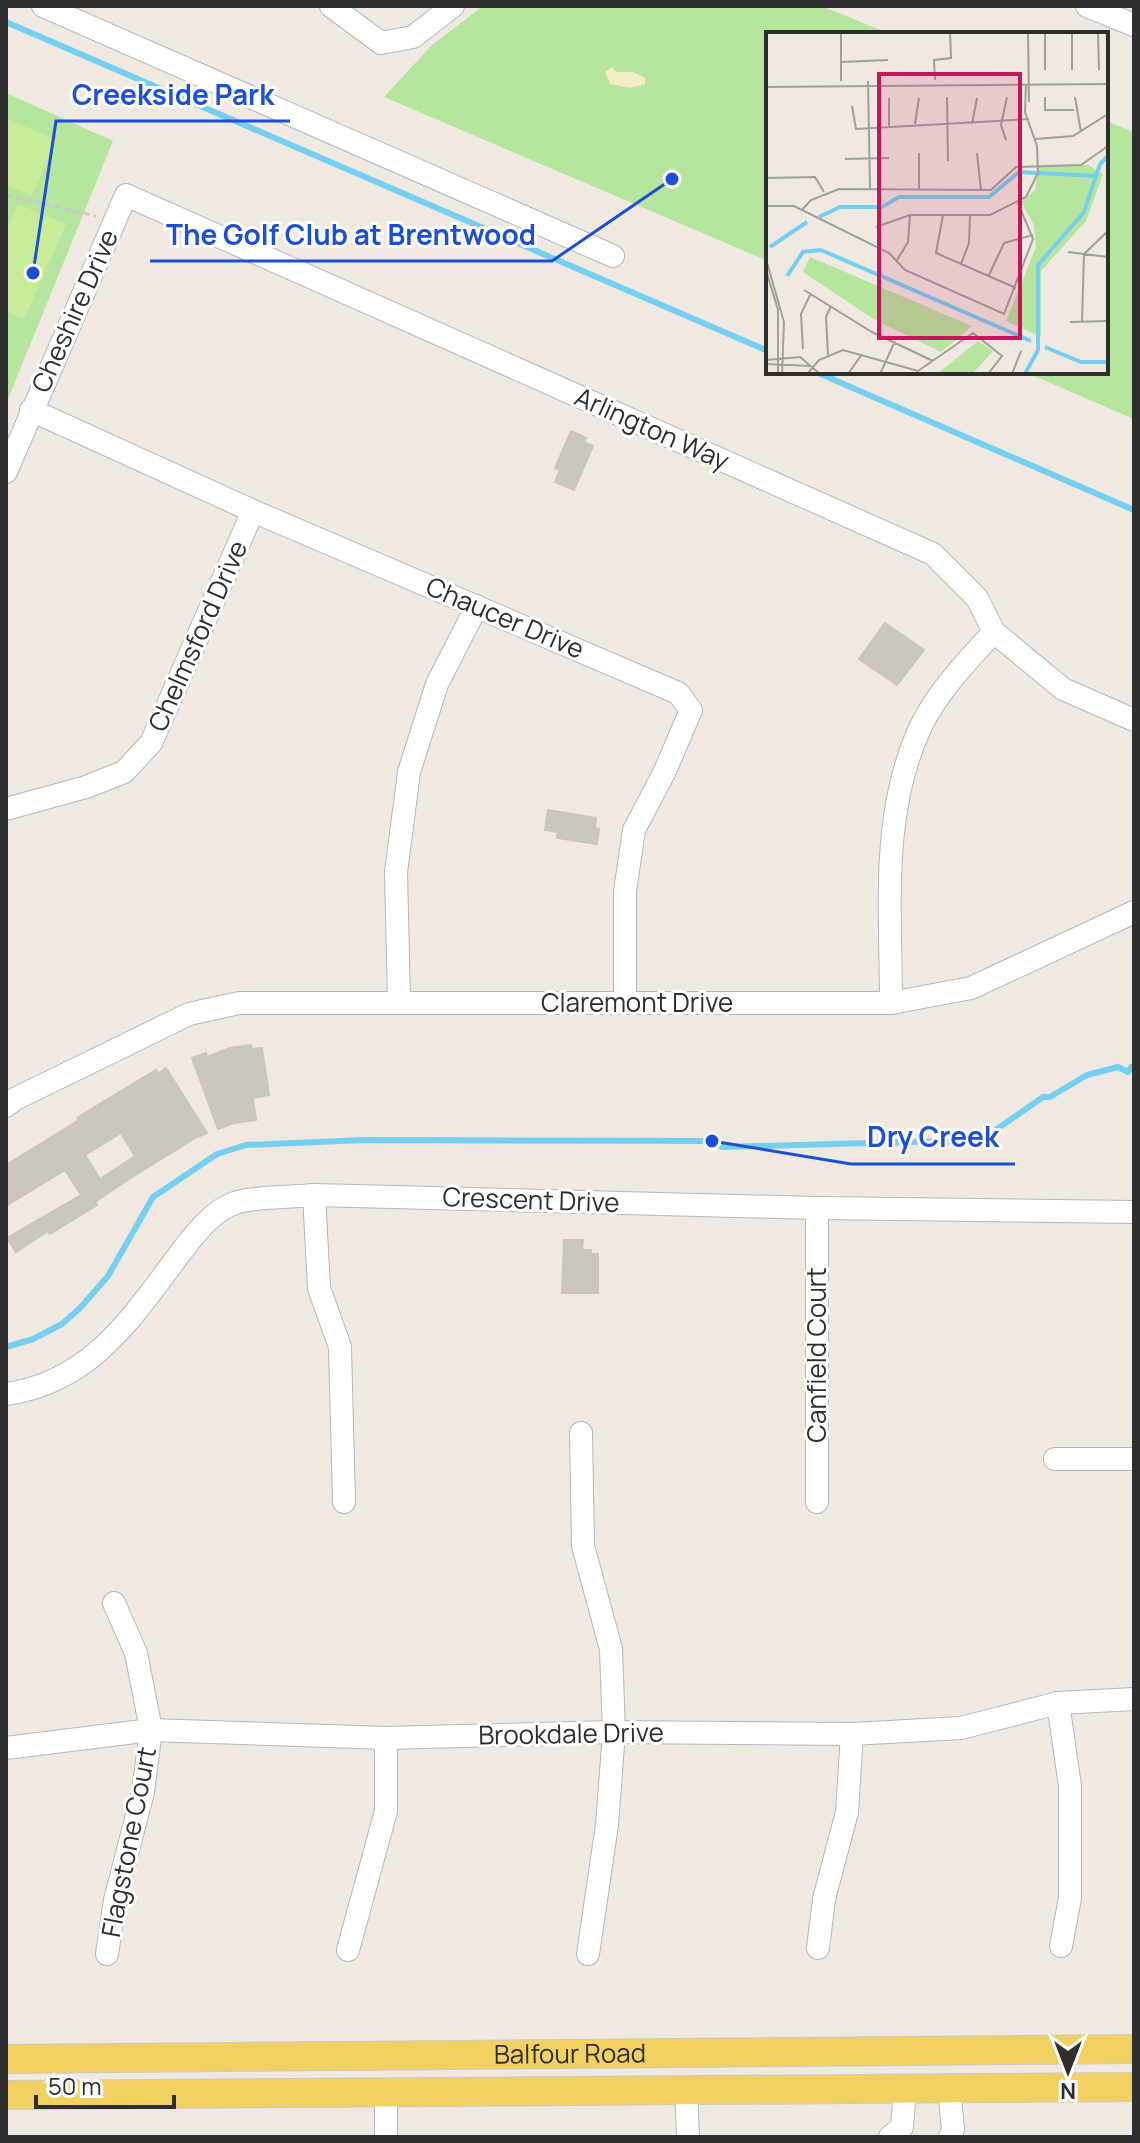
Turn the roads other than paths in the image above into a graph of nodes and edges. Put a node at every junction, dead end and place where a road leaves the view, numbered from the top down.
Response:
1 (43, 6) edge
2 (331, 6) edge
3 (453, 6) edge
4 (1087, 6) edge
5 (1134, 25) edge
6 (126, 195) joint
7 (613, 256) dead end
8 (31, 410) junction
9 (6, 472) edge
10 (253, 511) junction
11 (477, 606) junction
12 (994, 632) junction
13 (1134, 720) edge
14 (6, 809) edge
15 (1134, 912) edge
16 (399, 1002) junction
17 (625, 1003) junction
18 (891, 1003) junction
19 (9, 1096) edge
20 (314, 1195) junction
21 (817, 1208) junction
22 (1134, 1212) edge
23 (6, 1394) edge
24 (581, 1433) dead end
25 (1055, 1459) dead end
26 (1134, 1459) edge
27 (344, 1502) dead end
28 (817, 1502) dead end
29 (114, 1603) dead end
30 (1134, 1699) edge
31 (1058, 1703) junction
32 (151, 1730) junction
33 (614, 1732) junction
34 (852, 1734) junction
35 (386, 1738) junction
36 (6, 1748) edge
37 (1061, 1946) dead end
38 (818, 1948) dead end
39 (348, 1950) dead end
40 (107, 1954) dead end
41 (588, 1954) dead end
42 (1134, 2049) edge
43 (6, 2059) edge
44 (1134, 2087) edge
45 (905, 2088) junction
46 (949, 2088) junction
47 (686, 2090) junction
48 (386, 2092) junction
49 (6, 2095) edge
50 (386, 2137) edge
51 (688, 2137) edge
52 (890, 2137) edge
53 (950, 2137) edge

1 - 7 street
2 - 3 street
4 - 5 street
6 - 8 street, Cheshire Drive
6 - 12 street, Arlington Way
8 - 9 street, Cheshire Drive
8 - 10 street, Chaucer Drive
10 - 11 street, Chaucer Drive
10 - 14 street, Chelmsford Drive
11 - 16 street
11 - 17 street, Chaucer Drive
12 - 13 street, Arlington Way
12 - 18 street
15 - 18 street, Claremont Drive
16 - 17 street, Claremont Drive
16 - 19 street, Claremont Drive
17 - 18 street, Claremont Drive
20 - 21 street, Crescent Drive
20 - 23 street, Crescent Drive
20 - 27 street
21 - 22 street, Crescent Drive
21 - 28 street, Canfield Court
24 - 33 street
25 - 26 street
29 - 32 street, Flagstone Court
30 - 31 street, Brookdale Drive
31 - 34 street, Brookdale Drive
31 - 37 street
32 - 35 street, Brookdale Drive
32 - 36 street, Brookdale Drive
32 - 40 street, Flagstone Court
33 - 34 street, Brookdale Drive
33 - 35 street, Brookdale Drive
33 - 41 street
34 - 38 street
35 - 39 street
42 - 43 main road, Balfour Road
44 - 46 main road, Balfour Road
45 - 46 main road, Balfour Road
45 - 47 main road, Balfour Road
45 - 52 street
46 - 53 street
47 - 48 main road, Balfour Road
47 - 51 street
48 - 49 main road, Balfour Road
48 - 50 street

